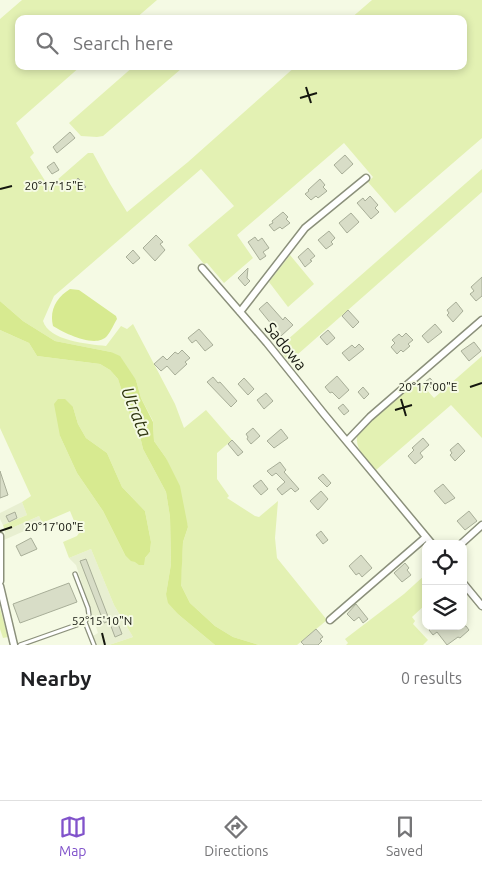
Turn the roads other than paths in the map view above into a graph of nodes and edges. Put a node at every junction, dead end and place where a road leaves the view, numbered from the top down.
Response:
1 (366, 178) dead end
2 (202, 268) dead end
3 (240, 312) junction
4 (482, 320) edge
5 (347, 441) junction
6 (482, 525) edge
7 (0, 536) edge
8 (426, 537) junction
9 (429, 540) edge
10 (465, 540) edge
11 (0, 545) edge
12 (75, 574) dead end
13 (0, 581) edge
14 (465, 585) edge
15 (0, 586) edge
16 (482, 606) edge
17 (330, 620) dead end
18 (85, 622) junction
19 (14, 645) edge
20 (20, 645) edge
21 (94, 645) edge

1 - 3 street
2 - 3 street, Sadowa
3 - 5 street, Sadowa
4 - 5 street
5 - 8 street, Sadowa
6 - 10 street
7 - 11 street
8 - 9 street, Sadowa
8 - 17 street
11 - 13 street
12 - 18 lane
14 - 16 street
15 - 19 street
18 - 20 lane
18 - 21 lane

